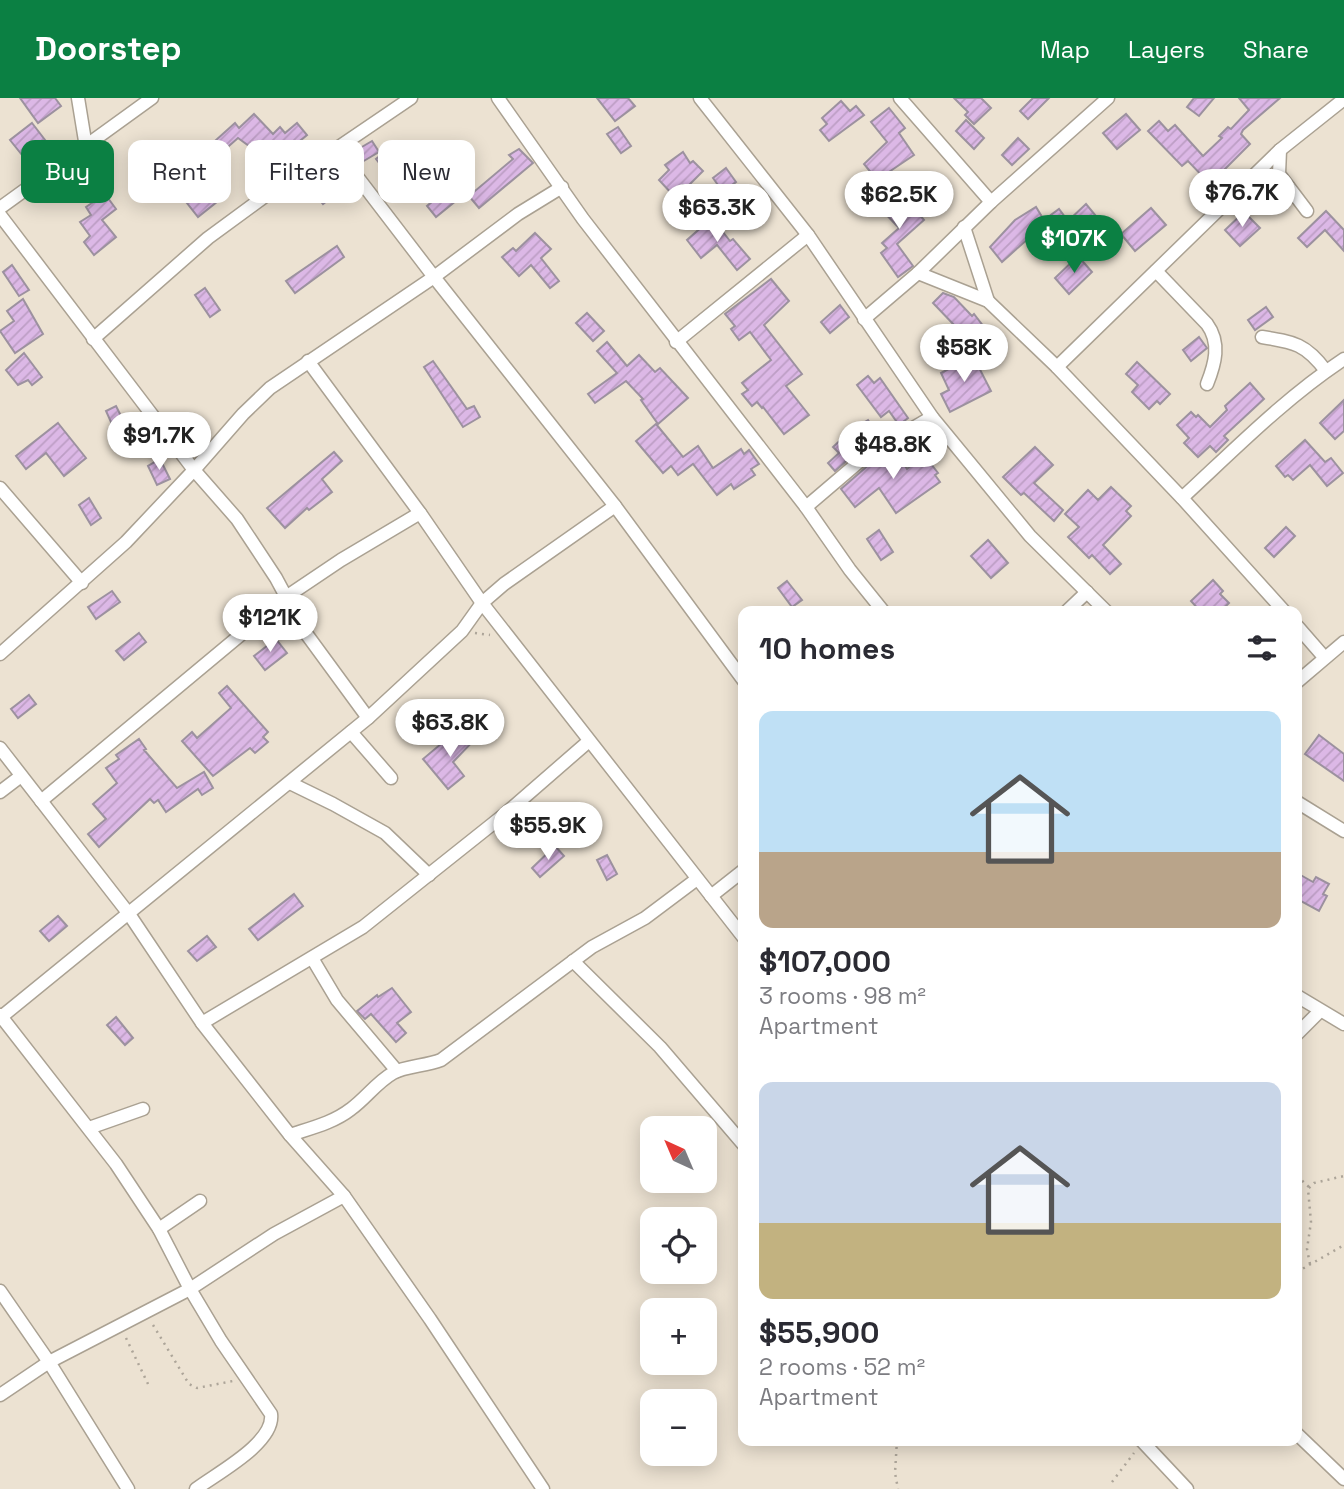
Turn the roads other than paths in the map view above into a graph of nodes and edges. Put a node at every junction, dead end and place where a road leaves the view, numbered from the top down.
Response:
1 (78, 98) edge
2 (152, 98) edge
3 (411, 98) edge
4 (498, 98) edge
5 (700, 98) edge
6 (900, 98) edge
7 (1105, 99) edge
8 (1344, 99) edge
9 (85, 140) edge
10 (95, 140) edge
11 (349, 140) edge
12 (1280, 150) junction
13 (364, 186) edge
14 (562, 187) junction
15 (21, 193) edge
16 (991, 202) junction
17 (256, 203) edge
18 (0, 208) edge
19 (1307, 211) dead end
20 (0, 215) edge
21 (964, 227) junction
22 (808, 235) junction
23 (1156, 271) junction
24 (918, 273) junction
25 (434, 277) junction
26 (988, 301) junction
27 (864, 319) junction
28 (1262, 337) dead end
29 (93, 339) junction
30 (676, 342) junction
31 (1344, 359) edge
32 (308, 361) junction
33 (1056, 367) junction
34 (1326, 371) junction
35 (1207, 384) dead end
36 (932, 417) junction
37 (194, 470) junction
38 (0, 488) edge
39 (1182, 498) junction
40 (615, 506) junction
41 (806, 507) junction
42 (420, 513) junction
43 (82, 583) junction
44 (1087, 592) junction
45 (286, 597) junction
46 (482, 603) junction
47 (879, 606) edge
48 (1072, 606) edge
49 (1101, 606) edge
50 (1279, 606) edge
51 (1302, 632) edge
52 (1344, 642) edge
53 (1, 656) edge
54 (1324, 657) junction
55 (738, 673) edge
56 (1302, 677) edge
57 (368, 718) junction
58 (351, 732) junction
59 (589, 741) junction
60 (0, 748) edge
61 (21, 776) junction
62 (391, 778) dead end
63 (290, 783) junction
64 (0, 793) edge
65 (41, 801) junction
66 (1302, 805) edge
67 (1344, 831) edge
68 (429, 875) junction
69 (738, 875) edge
70 (698, 879) junction
71 (711, 896) junction
72 (129, 914) junction
73 (738, 930) edge
74 (312, 958) junction
75 (573, 961) junction
76 (1302, 999) edge
77 (1320, 1011) junction
78 (0, 1017) edge
79 (202, 1023) junction
80 (1344, 1024) edge
81 (1302, 1029) edge
82 (397, 1071) junction
83 (143, 1109) dead end
84 (89, 1128) junction
85 (290, 1135) junction
86 (738, 1138) edge
87 (344, 1196) junction
88 (200, 1201) dead end
89 (159, 1229) junction
90 (190, 1289) junction
91 (0, 1291) edge
92 (49, 1362) junction
93 (0, 1395) edge
94 (1302, 1439) edge
95 (1147, 1446) edge
96 (1343, 1477) edge
97 (128, 1489) edge
98 (196, 1489) edge
99 (542, 1489) edge
100 (1187, 1489) edge

1 - 9 street
2 - 10 street
3 - 11 street
4 - 14 street
5 - 22 street
6 - 16 street
7 - 16 street
8 - 12 street
12 - 19 street
12 - 23 street
13 - 25 street
14 - 25 street
14 - 30 street
15 - 18 street
16 - 21 street
17 - 29 street
20 - 29 street
21 - 24 street
21 - 26 street
22 - 27 street
22 - 30 street
23 - 33 street
23 - 35 street
24 - 26 street
24 - 27 street
25 - 32 street
25 - 40 street
26 - 33 street
27 - 36 street
28 - 34 street
29 - 37 street
30 - 41 street
31 - 34 street
32 - 37 street
32 - 42 street
33 - 39 street
34 - 39 street
36 - 41 street
36 - 44 street
37 - 43 street
37 - 45 street
38 - 43 street
39 - 50 street
40 - 46 street
40 - 55 street
41 - 47 street
42 - 45 street
42 - 46 street
43 - 53 street
44 - 48 street
44 - 49 street
45 - 57 street
45 - 65 street
46 - 57 street
46 - 59 street
51 - 54 street
52 - 54 street
54 - 56 street
57 - 58 street
58 - 62 street
58 - 63 street
59 - 68 street
59 - 70 street
60 - 61 street
61 - 64 street
61 - 65 street
63 - 68 street
63 - 72 street
65 - 72 street
66 - 67 street
68 - 74 street
69 - 71 street
70 - 71 street
70 - 75 street
71 - 73 street
72 - 78 street
72 - 79 street
74 - 79 street
74 - 82 street
75 - 82 street
75 - 86 street
76 - 77 street
77 - 80 street
77 - 81 street
78 - 84 street
79 - 85 street
82 - 85 street
83 - 84 street
84 - 89 street
85 - 87 street
87 - 90 street
87 - 99 street
88 - 89 street
89 - 90 street
90 - 92 street
90 - 98 street
91 - 92 street
92 - 93 street
92 - 97 street
94 - 96 street
95 - 100 street

